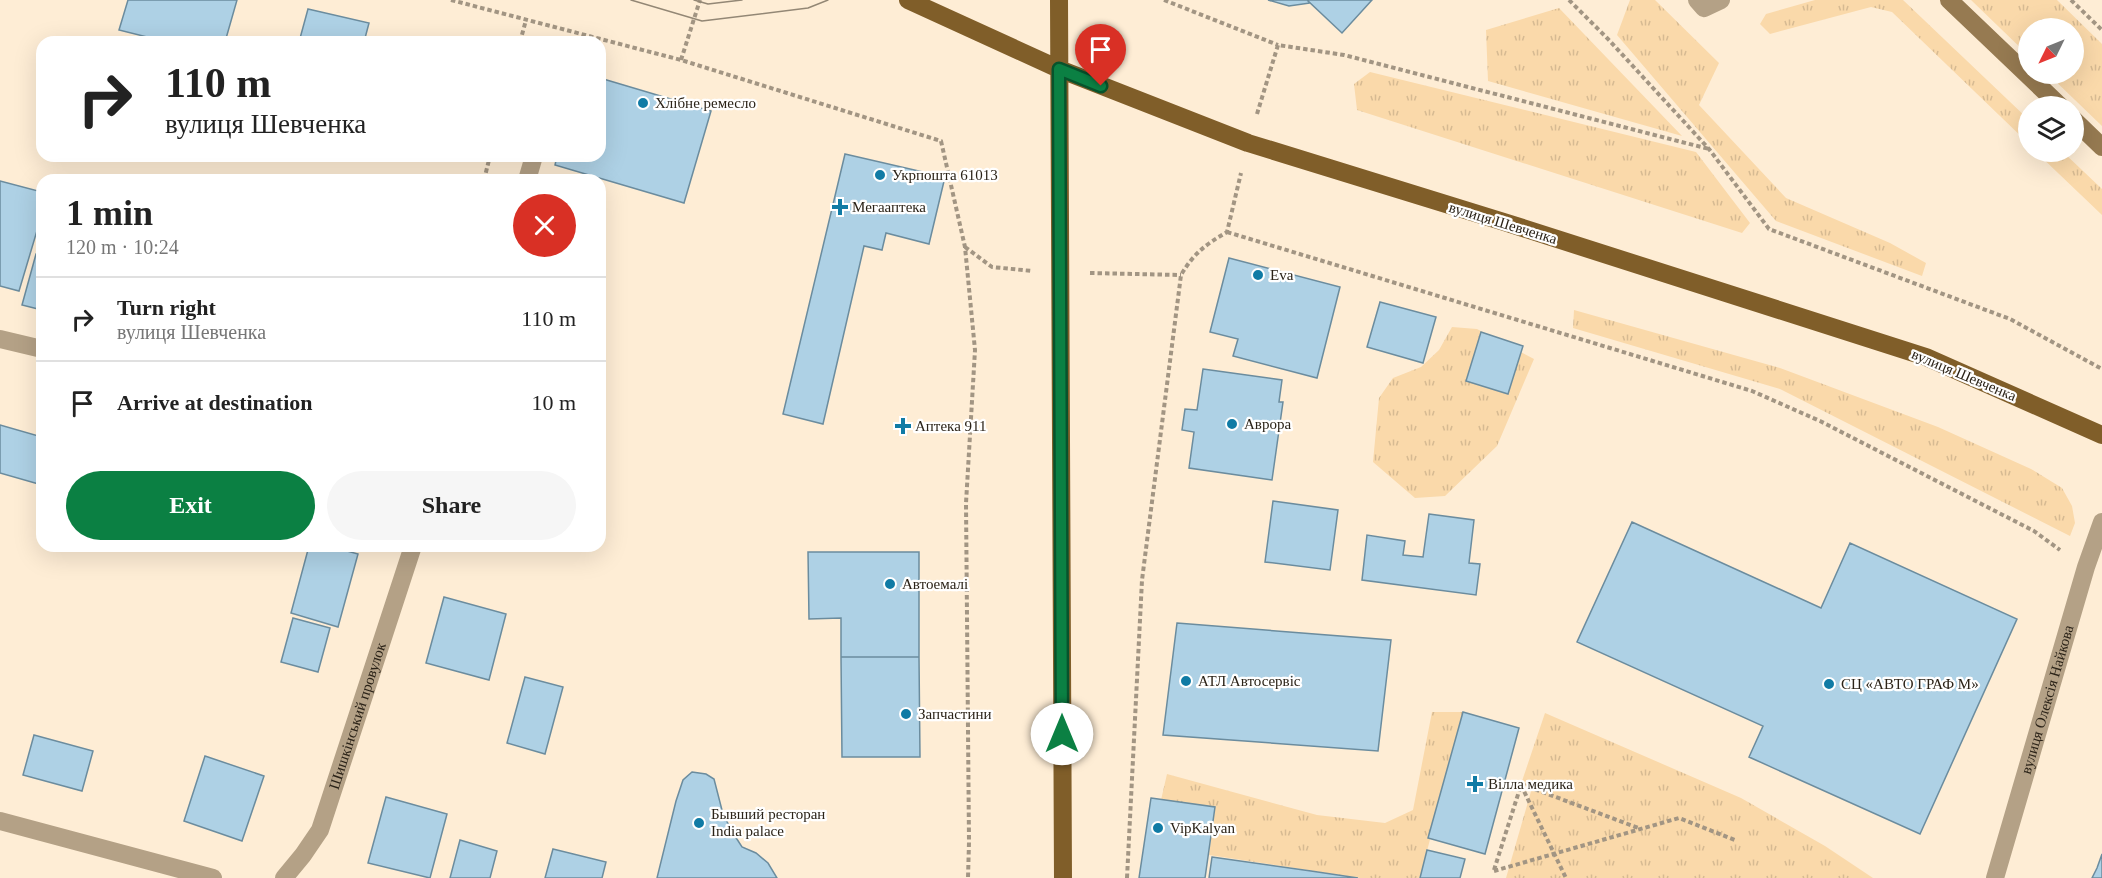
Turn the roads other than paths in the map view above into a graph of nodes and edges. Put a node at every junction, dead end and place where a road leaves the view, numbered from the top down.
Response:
1 (908, 0) edge
2 (1059, 0) edge
3 (1697, 0) edge
4 (1721, 0) edge
5 (1948, 0) edge
6 (1059, 69) junction
7 (2049, 96) edge
8 (2084, 130) edge
9 (2102, 147) edge
10 (0, 339) edge
11 (36, 348) edge
12 (2102, 435) edge
13 (2102, 522) edge
14 (411, 552) edge
15 (0, 821) edge
16 (213, 878) edge
17 (284, 878) edge
18 (1063, 878) edge
19 (1995, 878) edge

1 - 6 main road, вулиця Шевченка
2 - 6 main road
3 - 4 street
5 - 7 main road
6 - 12 main road, вулиця Шевченка
6 - 18 main road
8 - 9 main road
10 - 11 street
13 - 19 street, вулиця Олексія Найкова
14 - 17 street, Шишкінський провулок
15 - 16 street

